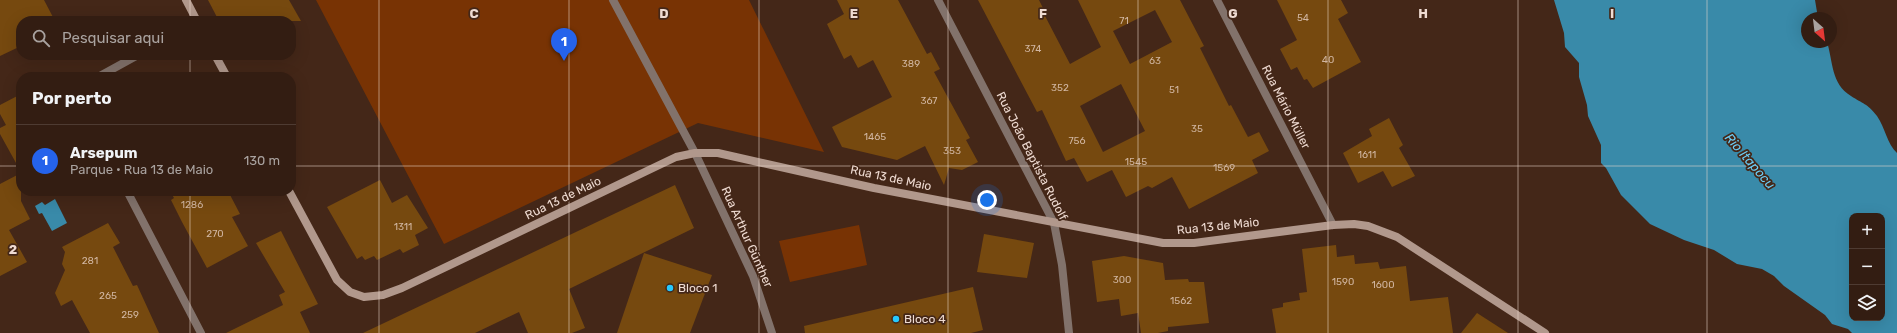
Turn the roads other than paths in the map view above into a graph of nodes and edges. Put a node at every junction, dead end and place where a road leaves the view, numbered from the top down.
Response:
1 (186, 0) edge
2 (613, 0) edge
3 (938, 0) edge
4 (1217, 0) edge
5 (194, 16) edge
6 (129, 60) edge
7 (218, 60) edge
8 (107, 72) edge
9 (224, 72) edge
10 (695, 153) junction
11 (130, 196) edge
12 (292, 196) edge
13 (1054, 223) junction
14 (1333, 225) junction
15 (201, 333) edge
16 (772, 333) edge
17 (1069, 333) edge
18 (1545, 333) edge

1 - 5 main road
2 - 10 street, Rua Arthur Günther
3 - 13 street, Rua João Baptista Rudolf
4 - 14 street, Rua Mário Müller
6 - 8 street
7 - 9 main road
10 - 12 main road, Rua 13 de Maio
10 - 13 main road, Rua 13 de Maio
10 - 16 street, Rua Arthur Günther
11 - 15 street
13 - 14 main road, Rua 13 de Maio
13 - 17 street, Rua João Baptista Rudolf
14 - 18 main road, Rua 13 de Maio

